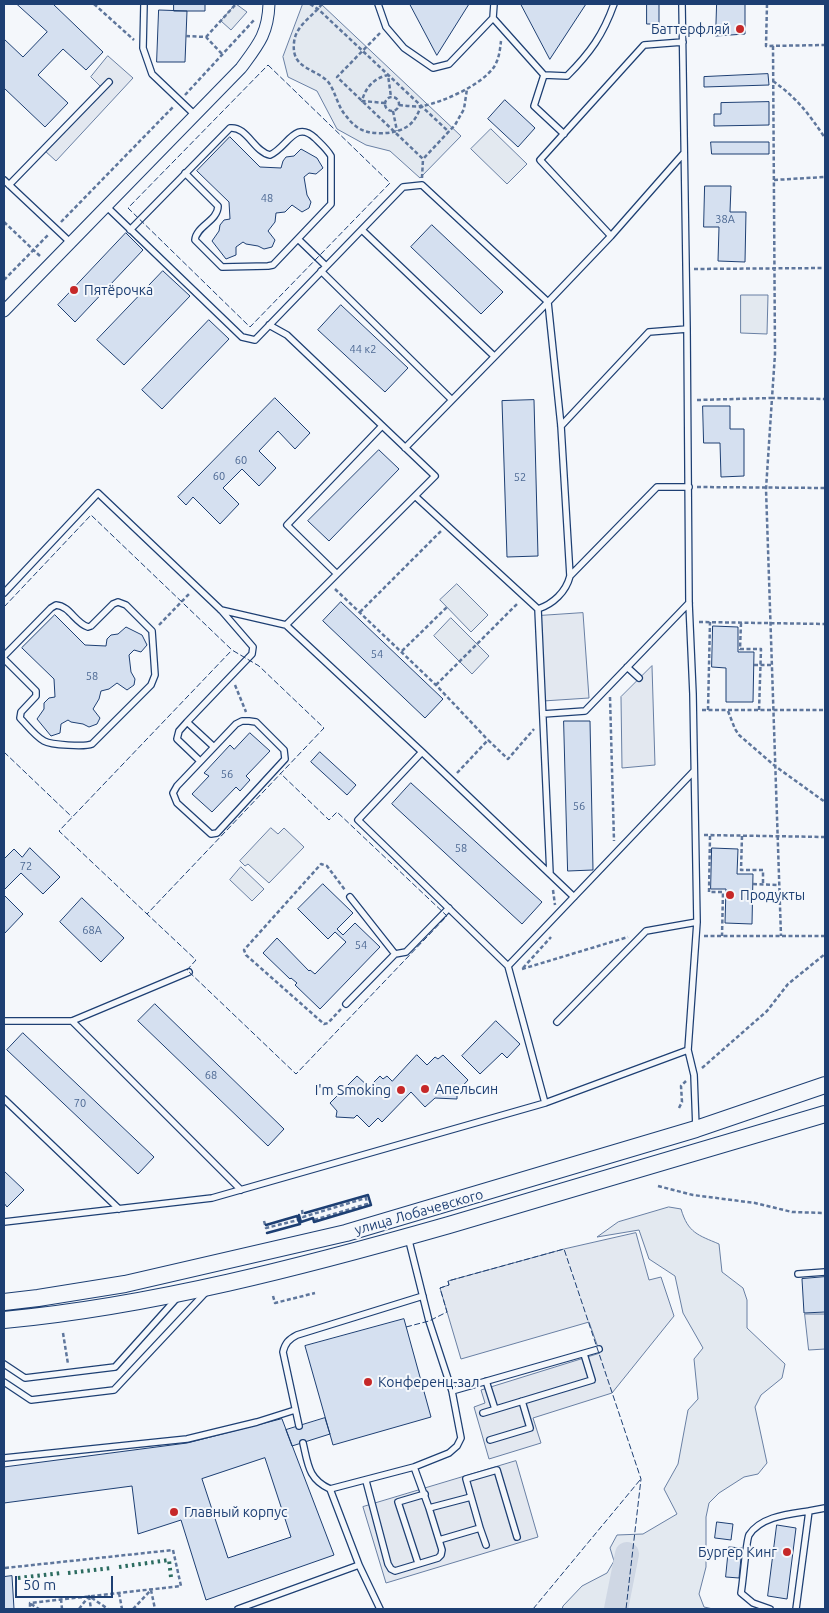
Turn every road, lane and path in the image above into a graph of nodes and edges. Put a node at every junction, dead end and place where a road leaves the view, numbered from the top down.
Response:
1 (94, 4) edge
2 (144, 4) edge
3 (236, 4) edge
4 (269, 4) edge
5 (310, 4) edge
6 (322, 4) edge
7 (378, 4) edge
8 (494, 4) edge
9 (614, 4) edge
10 (682, 4) edge
11 (766, 4) edge
12 (318, 9) junction
13 (257, 18) dead end
14 (493, 18) junction
15 (386, 26) junction
16 (502, 28) junction
17 (186, 36) dead end
18 (206, 37) junction
19 (683, 42) junction
20 (825, 45) edge
21 (773, 46) junction
22 (143, 48) junction
23 (363, 51) junction
24 (223, 55) junction
25 (388, 74) junction
26 (544, 75) junction
27 (773, 81) junction
28 (109, 82) dead end
29 (467, 89) junction
30 (391, 97) junction
31 (180, 100) junction
32 (362, 101) junction
33 (385, 103) junction
34 (399, 105) junction
35 (421, 106) junction
36 (393, 112) junction
37 (195, 115) junction
38 (396, 132) junction
39 (449, 132) junction
40 (564, 134) junction
41 (825, 138) edge
42 (684, 153) junction
43 (423, 159) junction
44 (185, 174) junction
45 (825, 177) edge
46 (4, 180) edge
47 (774, 180) junction
48 (9, 185) junction
49 (422, 185) junction
50 (107, 207) junction
51 (4, 222) edge
52 (55, 228) junction
53 (130, 230) junction
54 (362, 230) junction
55 (611, 236) junction
56 (298, 239) junction
57 (71, 243) junction
58 (34, 250) junction
59 (50, 265) junction
60 (326, 266) junction
61 (774, 268) junction
62 (825, 268) edge
63 (686, 269) junction
64 (321, 271) junction
65 (4, 280) edge
66 (548, 302) junction
67 (4, 311) edge
68 (269, 326) junction
69 (687, 329) junction
70 (494, 356) junction
71 (772, 398) junction
72 (825, 398) edge
73 (452, 400) junction
74 (688, 400) junction
75 (382, 426) junction
76 (561, 426) junction
77 (404, 448) junction
78 (689, 487) junction
79 (825, 488) edge
80 (766, 489) junction
81 (416, 496) junction
82 (447, 525) junction
83 (337, 574) junction
84 (570, 576) junction
85 (329, 583) junction
86 (196, 586) junction
87 (4, 593) edge
88 (525, 597) junction
89 (689, 603) junction
90 (447, 607) dead end
91 (538, 609) junction
92 (221, 610) junction
93 (360, 612) junction
94 (690, 622) junction
95 (710, 622) junction
96 (741, 623) junction
97 (770, 623) junction
98 (825, 624) edge
99 (286, 625) junction
100 (152, 631) junction
101 (402, 651) junction
102 (4, 658) edge
103 (754, 665) dead end
104 (760, 665) junction
105 (772, 665) junction
106 (627, 667) junction
107 (232, 675) junction
108 (639, 678) dead end
109 (436, 685) junction
110 (610, 685) junction
111 (693, 710) junction
112 (708, 710) junction
113 (825, 710) edge
114 (728, 711) junction
115 (759, 711) junction
116 (773, 711) junction
117 (543, 716) junction
118 (249, 720) junction
119 (187, 722) junction
120 (488, 740) junction
121 (214, 747) junction
122 (422, 752) junction
123 (200, 761) junction
124 (775, 766) junction
125 (694, 772) junction
126 (450, 779) junction
127 (825, 802) edge
128 (695, 835) junction
129 (710, 835) junction
130 (742, 836) junction
131 (777, 837) junction
132 (825, 837) edge
133 (614, 855) junction
134 (550, 874) junction
135 (753, 884) dead end
136 (763, 884) junction
137 (779, 885) junction
138 (350, 897) joint
139 (574, 897) junction
140 (449, 908) junction
141 (697, 922) junction
142 (646, 931) junction
143 (696, 936) junction
144 (722, 936) junction
145 (780, 936) junction
146 (825, 936) edge
147 (395, 954) junction
148 (825, 954) edge
149 (508, 966) junction
150 (522, 968) dead end
151 (189, 972) dead end
152 (346, 1004) joint
153 (4, 1021) edge
154 (72, 1021) junction
155 (558, 1022) dead end
156 (688, 1050) junction
157 (694, 1075) junction
158 (825, 1085) edge
159 (4, 1099) edge
160 (545, 1103) junction
161 (679, 1108) dead end
162 (825, 1114) edge
163 (696, 1129) junction
164 (658, 1186) dead end
165 (241, 1190) junction
166 (118, 1208) junction
167 (302, 1210) dead end
168 (825, 1213) edge
169 (298, 1220) dead end
170 (314, 1220) dead end
171 (264, 1221) dead end
172 (4, 1222) edge
173 (408, 1237) junction
174 (825, 1272) edge
175 (798, 1274) dead end
176 (213, 1286) junction
177 (182, 1292) junction
178 (316, 1293) dead end
179 (273, 1296) dead end
180 (423, 1296) junction
181 (4, 1302) edge
182 (4, 1320) edge
183 (63, 1334) dead end
184 (599, 1349) dead end
185 (584, 1354) junction
186 (4, 1364) edge
187 (70, 1372) junction
188 (486, 1381) junction
189 (4, 1382) edge
190 (452, 1391) junction
191 (522, 1401) junction
192 (496, 1409) junction
193 (295, 1410) junction
194 (483, 1413) dead end
195 (299, 1426) dead end
196 (490, 1440) dead end
197 (303, 1443) dead end
198 (4, 1458) edge
199 (414, 1467) junction
200 (366, 1481) junction
201 (330, 1489) junction
202 (425, 1494) junction
203 (471, 1497) junction
204 (429, 1508) junction
205 (825, 1508) edge
206 (809, 1511) junction
207 (480, 1528) junction
208 (517, 1537) dead end
209 (439, 1540) junction
210 (486, 1545) dead end
211 (418, 1563) junction
212 (359, 1565) junction
213 (5, 1568) edge
214 (151, 1590) junction
215 (119, 1593) junction
216 (89, 1596) junction
217 (61, 1599) junction
218 (30, 1603) junction
219 (30, 1609) edge
220 (39, 1609) edge
221 (62, 1609) edge
222 (79, 1609) edge
223 (91, 1609) edge
224 (108, 1609) edge
225 (122, 1609) edge
226 (133, 1609) edge
227 (155, 1609) edge
228 (238, 1609) edge
229 (380, 1609) edge
230 (770, 1609) edge
231 (796, 1609) edge

1 - 22 path
2 - 22 lane
3 - 18 path
4 - 37 street
5 - 12 path
6 - 12 path
7 - 15 lane
8 - 14 lane
9 - 26 lane
10 - 19 lane
11 - 21 path
12 - 23 path
12 - 38 path
13 - 24 path
14 - 15 lane
14 - 16 lane
15 - 23 path
16 - 26 lane
16 - 29 path
17 - 18 path
18 - 24 path
19 - 40 lane
19 - 42 lane
20 - 21 path
21 - 27 path
22 - 31 lane
23 - 25 path
23 - 32 path
24 - 31 path
25 - 30 path
25 - 32 path
25 - 35 path
26 - 40 lane
27 - 41 path
27 - 47 path
28 - 48 lane
29 - 35 path
29 - 39 path
30 - 33 path
30 - 34 path
31 - 37 lane
31 - 52 path
32 - 33 path
32 - 38 path
33 - 36 path
34 - 35 path
34 - 36 path
35 - 38 path
35 - 39 path
36 - 38 path
37 - 50 street
38 - 43 path
39 - 43 path
40 - 55 lane
42 - 55 lane
42 - 63 lane
43 - 49 path
44 - 53 lane
44 - 56 lane
44 - 56 lane
45 - 47 path
46 - 48 lane
47 - 61 path
48 - 52 lane
49 - 54 lane
49 - 66 lane
50 - 53 lane
50 - 57 street
51 - 58 path
52 - 57 lane
52 - 58 path
53 - 68 lane
54 - 60 lane
54 - 70 lane
55 - 66 lane
56 - 60 lane
57 - 59 street
58 - 59 path
58 - 65 path
59 - 67 street
60 - 64 lane
61 - 62 path
61 - 63 path
61 - 71 path
63 - 69 lane
64 - 68 lane
64 - 73 lane
66 - 70 lane
66 - 76 lane
68 - 75 lane
69 - 74 lane
69 - 76 lane
70 - 73 lane
71 - 72 path
71 - 74 path
71 - 80 path
73 - 77 lane
74 - 78 lane
75 - 77 lane
75 - 83 lane
76 - 84 lane
77 - 81 lane
78 - 80 path
78 - 84 lane
78 - 89 lane
79 - 80 path
80 - 97 path
81 - 82 lane
81 - 83 lane
82 - 88 lane
82 - 93 path
83 - 85 lane
84 - 91 lane
85 - 93 path
85 - 99 lane
86 - 87 lane
86 - 92 lane
86 - 100 path
88 - 91 lane
88 - 109 path
89 - 94 lane
89 - 106 lane
90 - 101 path
91 - 117 lane
92 - 99 lane
92 - 107 lane
93 - 101 path
94 - 95 path
94 - 111 lane
95 - 96 path
95 - 112 path
96 - 97 path
96 - 104 path
97 - 98 path
97 - 105 path
99 - 122 lane
100 - 102 lane
100 - 102 lane
101 - 109 path
103 - 104 path
104 - 105 path
104 - 115 path
105 - 116 path
106 - 108 lane
106 - 110 lane
107 - 118 path
107 - 119 lane
109 - 120 path
110 - 117 lane
110 - 133 path
111 - 112 path
111 - 125 lane
112 - 114 path
113 - 116 path
114 - 115 path
114 - 124 path
115 - 116 path
116 - 124 path
117 - 120 path
117 - 134 lane
118 - 121 lane
118 - 123 lane
119 - 121 lane
119 - 123 lane
120 - 126 path
121 - 123 lane
122 - 126 lane
122 - 140 lane
124 - 127 path
124 - 131 path
125 - 128 lane
125 - 133 lane
126 - 134 lane
128 - 129 path
128 - 141 lane
129 - 130 path
129 - 144 path
130 - 131 path
130 - 136 path
131 - 132 path
131 - 137 path
133 - 139 lane
134 - 139 lane
135 - 136 path
136 - 137 path
137 - 145 path
138 - 147 lane
138 - 152 path
139 - 149 lane
140 - 147 lane
140 - 149 lane
141 - 142 lane
141 - 143 lane
142 - 150 path
142 - 155 lane
143 - 144 path
143 - 156 lane
144 - 145 path
145 - 146 path
147 - 152 lane
148 - 157 path
149 - 160 lane
151 - 154 lane
153 - 154 lane
154 - 165 lane
156 - 157 lane
156 - 160 lane
157 - 161 path
157 - 163 lane
158 - 163 main road, улица Лобачевского
159 - 166 lane
160 - 165 lane
162 - 173 main road, улица Лобачевского
163 - 181 main road, улица Лобачевского
164 - 168 path
165 - 166 lane
166 - 172 lane
167 - 170 path
169 - 171 path
173 - 176 main road, улица Лобачевского
173 - 180 lane
174 - 175 lane
176 - 177 main road, улица Лобачевского
176 - 189 lane
177 - 182 main road, улица Лобачевского
177 - 187 lane
178 - 179 path
180 - 190 lane
180 - 193 lane
183 - 187 path
184 - 185 lane
185 - 188 lane
185 - 191 lane
186 - 187 lane
188 - 190 lane
188 - 192 lane
190 - 199 lane
191 - 192 lane
191 - 196 lane
192 - 194 lane
193 - 195 lane
193 - 198 lane
197 - 201 lane
199 - 200 lane
199 - 202 lane
200 - 201 lane
200 - 211 lane
201 - 212 lane
202 - 204 lane
202 - 211 lane
203 - 204 lane
203 - 207 lane
203 - 208 lane
204 - 209 lane
205 - 206 lane
206 - 230 lane
206 - 231 lane
207 - 209 lane
207 - 210 lane
209 - 211 lane
212 - 228 lane
212 - 229 lane
213 - 214 path
214 - 215 path
214 - 226 path
214 - 227 path
215 - 216 path
215 - 225 path
216 - 217 path
216 - 222 path
216 - 223 path
216 - 224 path
217 - 218 path
217 - 221 path
218 - 219 path
218 - 220 path

